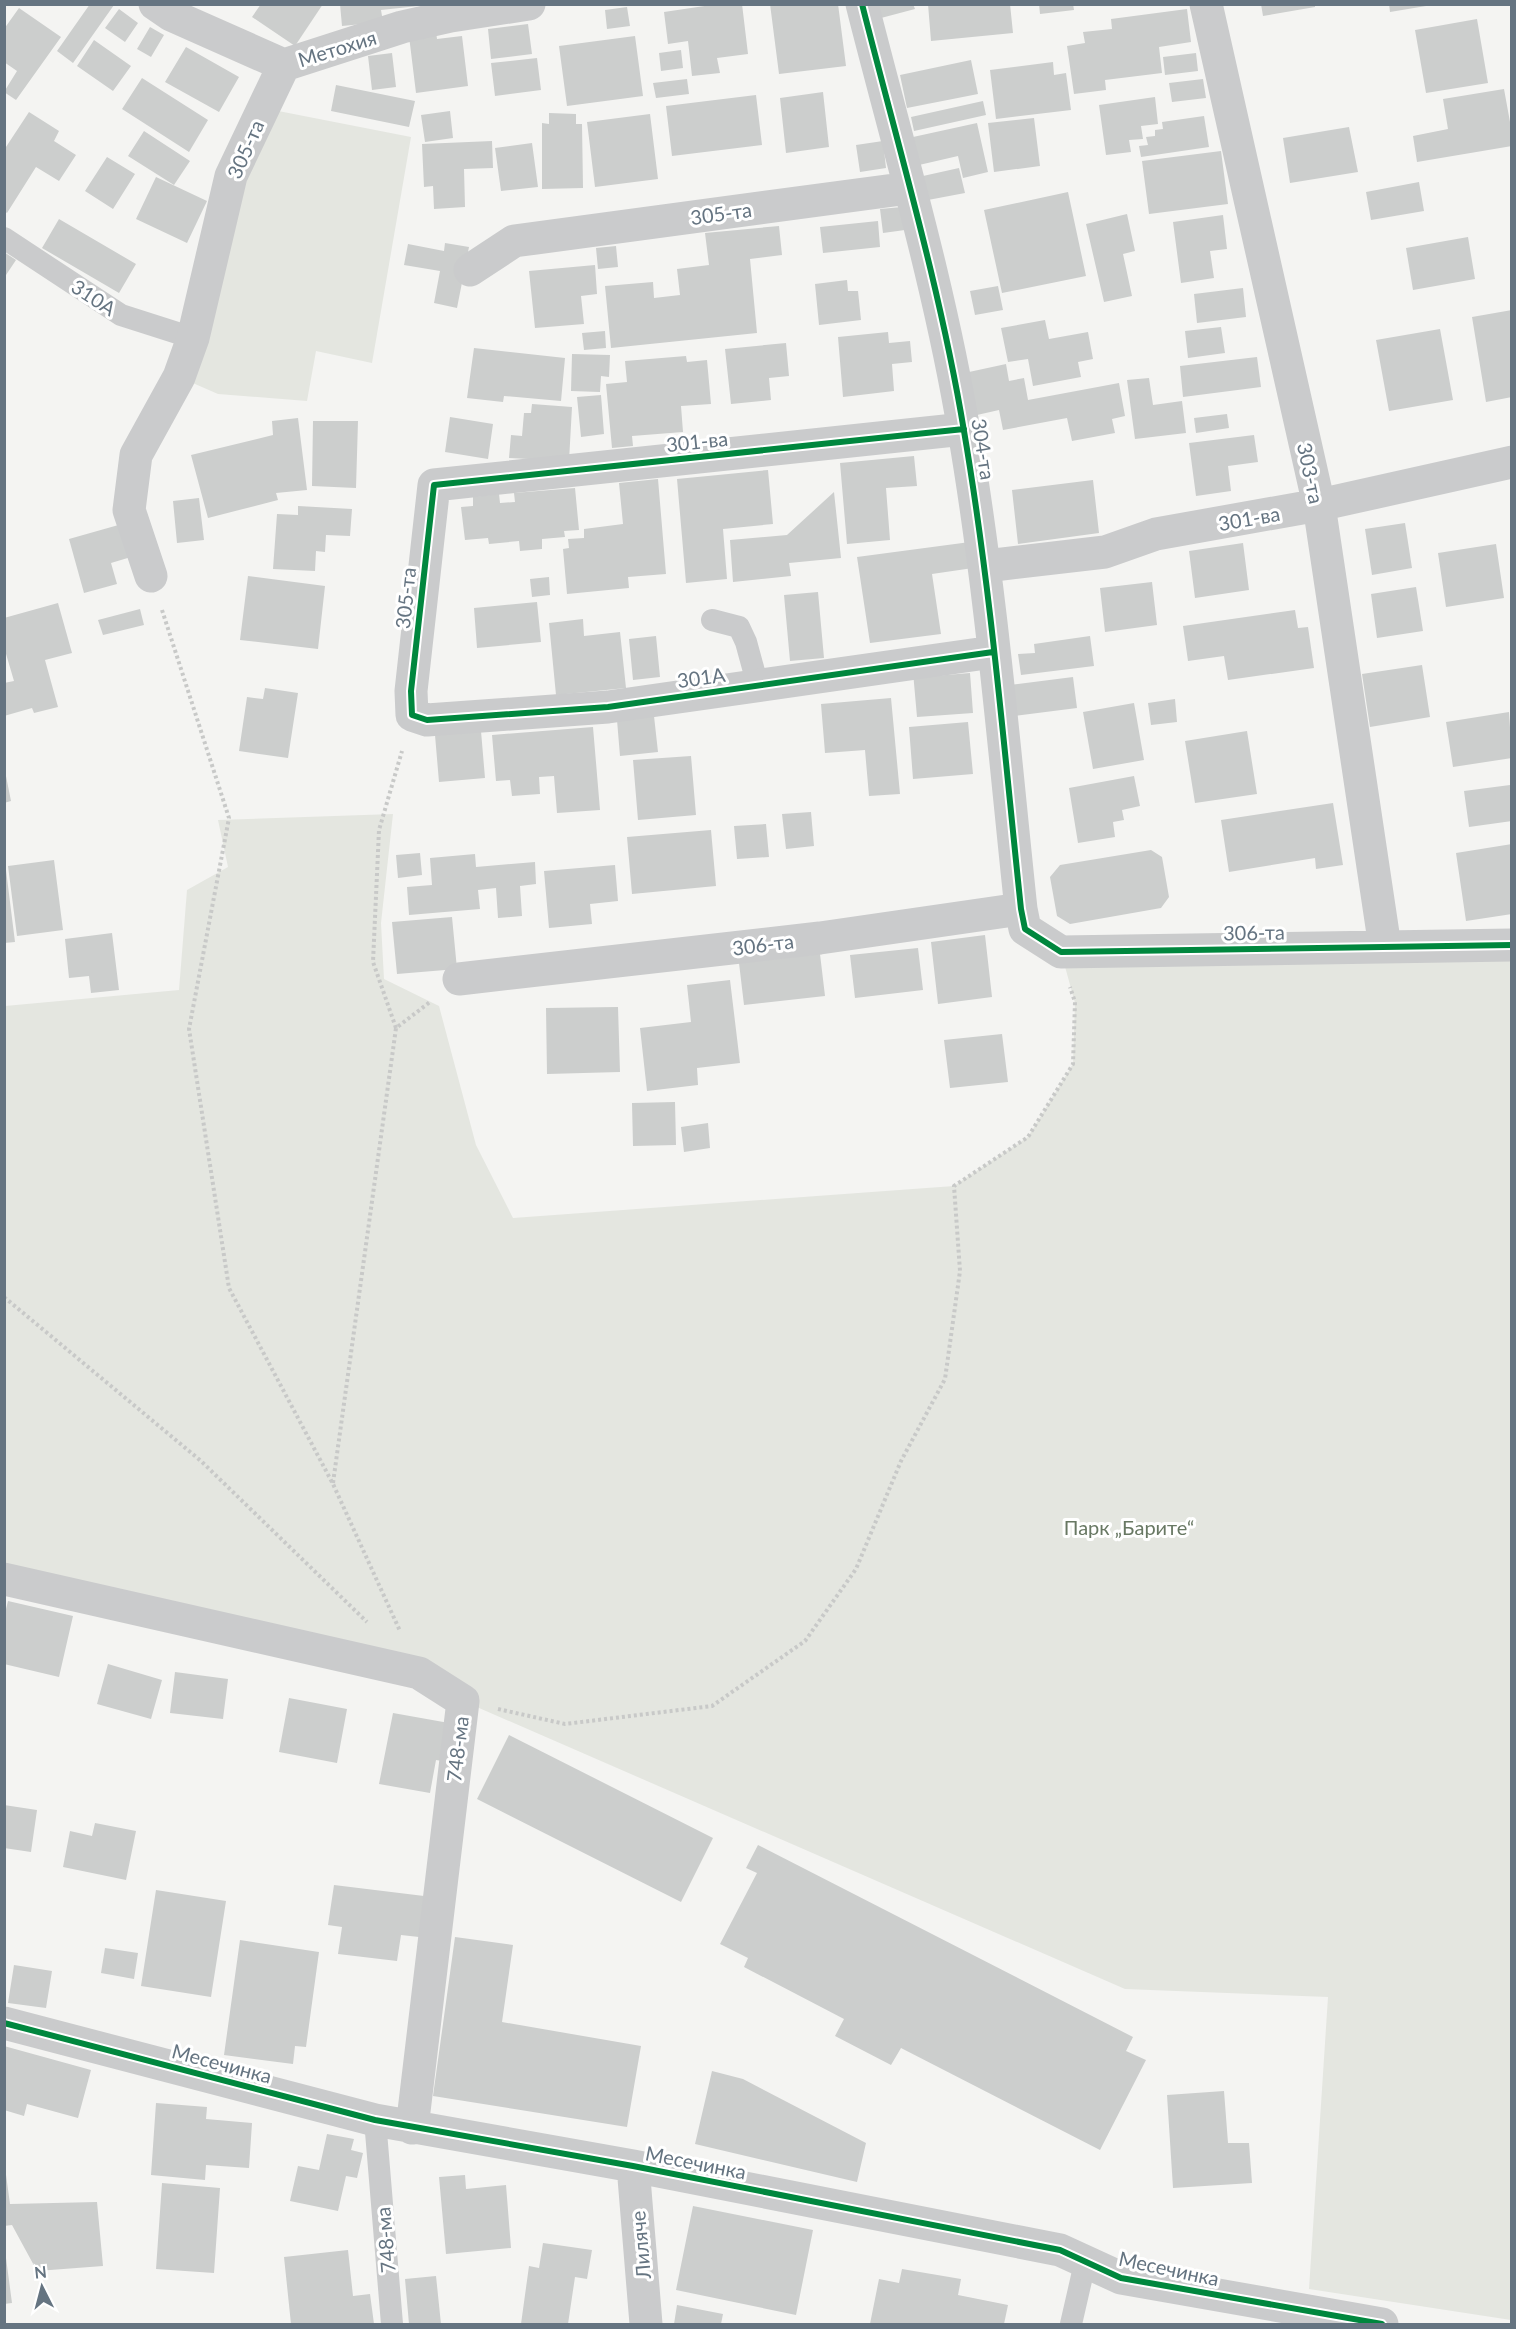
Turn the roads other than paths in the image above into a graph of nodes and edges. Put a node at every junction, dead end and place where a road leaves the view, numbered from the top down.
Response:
1 (155, 4) edge
2 (529, 4) edge
3 (862, 4) edge
4 (1206, 4) edge
5 (284, 65) junction
6 (909, 188) junction
7 (4, 238) edge
8 (470, 270) dead end
9 (193, 338) junction
10 (964, 429) junction
11 (1512, 462) edge
12 (434, 485) joint
13 (1319, 505) junction
14 (986, 566) junction
15 (151, 576) road end
16 (712, 620) dead end
17 (993, 652) junction
18 (758, 686) junction
19 (412, 715) joint
20 (1021, 909) junction
21 (1512, 945) edge
22 (1385, 947) junction
23 (459, 980) road end
24 (4, 1579) edge
25 (4, 2023) edge
26 (375, 2120) junction
27 (412, 2128) junction
28 (633, 2166) junction
29 (1085, 2262) junction
30 (392, 2325) edge
31 (646, 2325) edge
32 (1071, 2325) edge
33 (1382, 2325) edge

1 - 5 street, Метохия
2 - 5 street, Метохия
3 - 6 street, 304-та
4 - 13 street, 303-та
5 - 9 street, 305-та
6 - 8 street, 305-та
6 - 10 street, 304-та
7 - 9 lane, 310А
9 - 15 street, 305-та
10 - 12 street, 301-ва
10 - 14 street, 304-та
11 - 13 street, 301-ва
12 - 19 street, 305-та
13 - 14 street, 301-ва
13 - 22 street, 303-та
14 - 17 street, 304-та
16 - 18 lane
17 - 18 street, 301А
17 - 20 street, 304-та
18 - 19 street, 301А
20 - 22 street, 306-та
20 - 23 street, 306-та
21 - 22 street, 306-та
24 - 27 street, 748-ма
25 - 26 street, Месечинка
26 - 27 street, Месечинка
26 - 30 lane, 748-ма
27 - 28 street, Месечинка
28 - 29 street, Месечинка
28 - 31 street, Лиляче
29 - 32 lane
29 - 33 street, Месечинка

